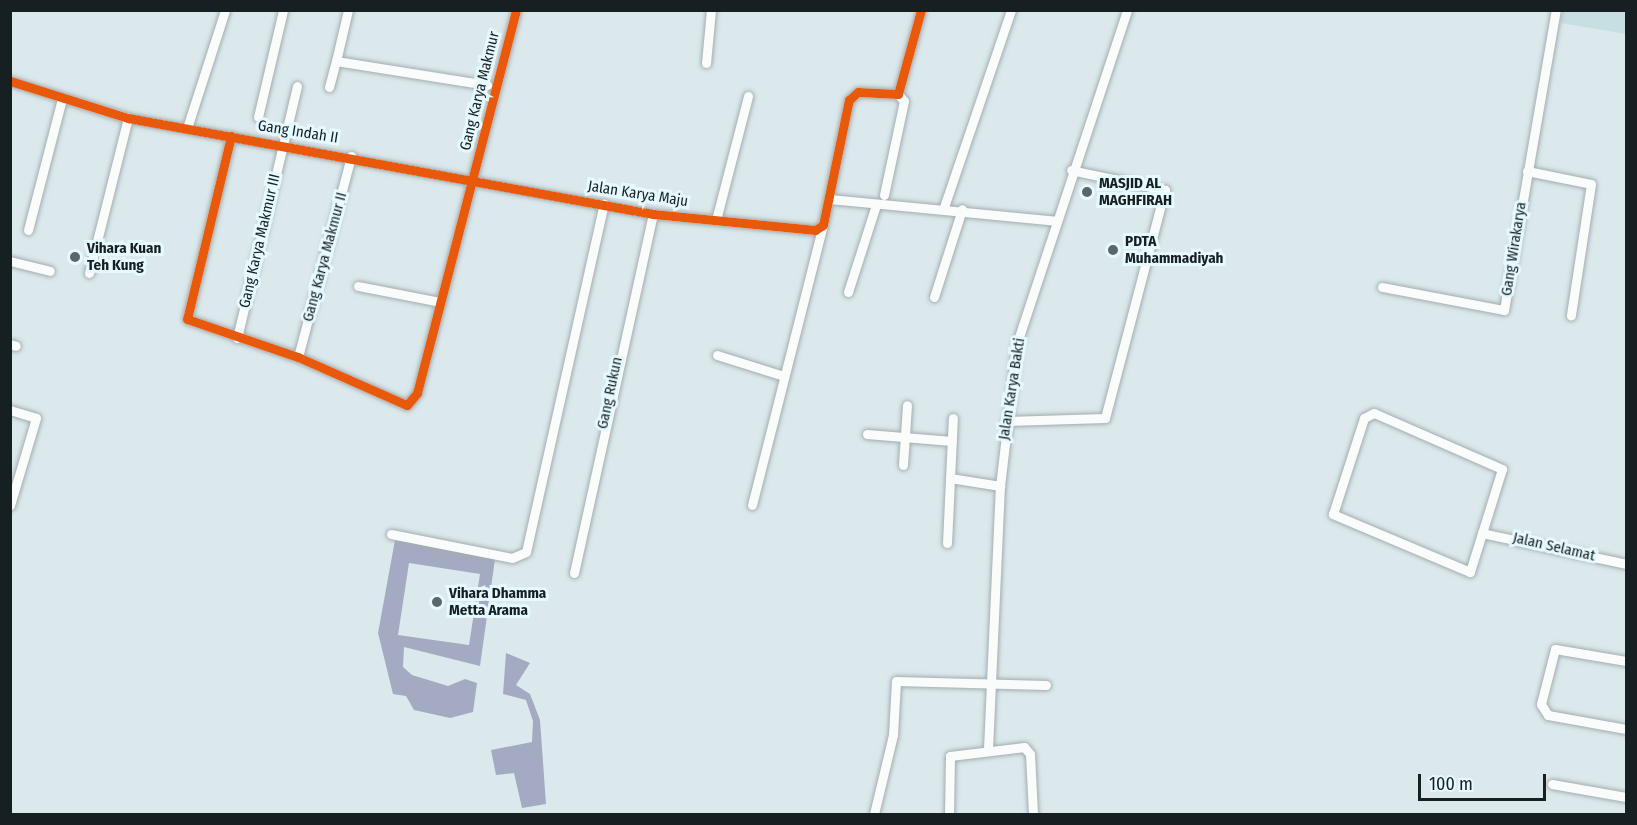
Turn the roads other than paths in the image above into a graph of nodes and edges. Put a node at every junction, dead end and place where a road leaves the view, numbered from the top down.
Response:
1 (225, 10) edge
2 (283, 10) edge
3 (348, 10) edge
4 (516, 10) edge
5 (711, 10) edge
6 (921, 10) edge
7 (1011, 10) edge
8 (1127, 10) edge
9 (1557, 10) edge
10 (336, 60) junction
11 (706, 63) dead end
12 (10, 81) edge
13 (487, 84) dead end
14 (297, 86) dead end
15 (329, 87) dead end
16 (900, 94) junction
17 (748, 96) dead end
18 (62, 99) junction
19 (258, 117) dead end
20 (130, 119) junction
21 (186, 128) junction
22 (231, 136) junction
23 (283, 143) junction
24 (351, 156) junction
25 (1071, 170) junction
26 (1527, 171) junction
27 (458, 176) joint
28 (473, 178) junction
29 (884, 195) dead end
30 (829, 199) junction
31 (604, 204) junction
32 (876, 205) junction
33 (944, 207) junction
34 (962, 209) junction
35 (652, 214) junction
36 (716, 220) junction
37 (1056, 221) junction
38 (819, 227) junction
39 (28, 230) dead end
40 (10, 261) edge
41 (50, 271) dead end
42 (89, 273) dead end
43 (358, 286) dead end
44 (1382, 287) dead end
45 (848, 292) dead end
46 (934, 297) dead end
47 (440, 302) junction
48 (1571, 315) dead end
49 (237, 338) junction
50 (717, 355) dead end
51 (298, 357) junction
52 (784, 376) junction
53 (907, 405) dead end
54 (10, 410) edge
55 (953, 418) dead end
56 (1006, 421) junction
57 (867, 434) dead end
58 (905, 437) junction
59 (952, 441) junction
60 (903, 465) dead end
61 (15, 475) edge
62 (950, 478) junction
63 (1000, 486) junction
64 (10, 505) edge
65 (752, 505) dead end
66 (1482, 533) junction
67 (392, 534) dead end
68 (947, 543) dead end
69 (1626, 564) edge
70 (574, 573) dead end
71 (1626, 661) edge
72 (991, 681) junction
73 (1046, 685) dead end
74 (1626, 729) edge
75 (988, 749) junction
76 (1552, 784) dead end
77 (1626, 798) edge
78 (874, 814) edge
79 (949, 814) edge
80 (1033, 814) edge

1 - 21 street
2 - 19 street
3 - 10 street
4 - 28 street, Gang Karya Makmur
5 - 11 street
6 - 16 street
7 - 33 street
8 - 25 street, Jalan Karya Bakti
9 - 26 street, Gang Wirakarya
10 - 13 street
10 - 15 street
12 - 18 street, Gang Indah II
14 - 23 street, Gang Karya Makmur III
16 - 29 street
16 - 30 street
17 - 36 street
18 - 20 street, Gang Indah II
18 - 39 street
20 - 21 street, Gang Indah II
20 - 42 street
21 - 22 street, Gang Indah II
22 - 23 street, Gang Indah II
22 - 49 street
23 - 24 street, Gang Indah II
23 - 49 street, Gang Karya Makmur III
24 - 27 street, Gang Indah II
24 - 51 street, Gang Karya Makmur II
25 - 37 street, Jalan Karya Bakti
25 - 56 street
26 - 44 street, Gang Wirakarya
26 - 48 street
27 - 28 street, Jalan Karya Maju
28 - 31 street, Jalan Karya Maju
28 - 47 street, Gang Karya Makmur
30 - 32 street
30 - 38 street
31 - 35 street, Jalan Karya Maju
31 - 67 street
32 - 33 street
32 - 45 street
33 - 34 street
34 - 37 street
34 - 46 street
35 - 36 street, Jalan Karya Maju
35 - 70 street, Gang Rukun
36 - 38 street, Jalan Karya Maju
37 - 56 street, Jalan Karya Bakti
38 - 52 street
40 - 41 street
43 - 47 street
47 - 51 street, Gang Karya Makmur
49 - 51 street
50 - 52 street
52 - 65 street
53 - 58 street
54 - 61 street
55 - 59 street
56 - 63 street, Jalan Karya Bakti
57 - 58 street
58 - 59 street
58 - 60 street
59 - 62 street
61 - 64 street
62 - 63 street
62 - 68 street
63 - 72 street, Jalan Karya Bakti
66 - 66 street
66 - 69 street, Jalan Selamat
71 - 74 street
72 - 73 street
72 - 75 street, Jalan Karya Bakti
72 - 78 street
75 - 79 street
75 - 80 street
76 - 77 street

